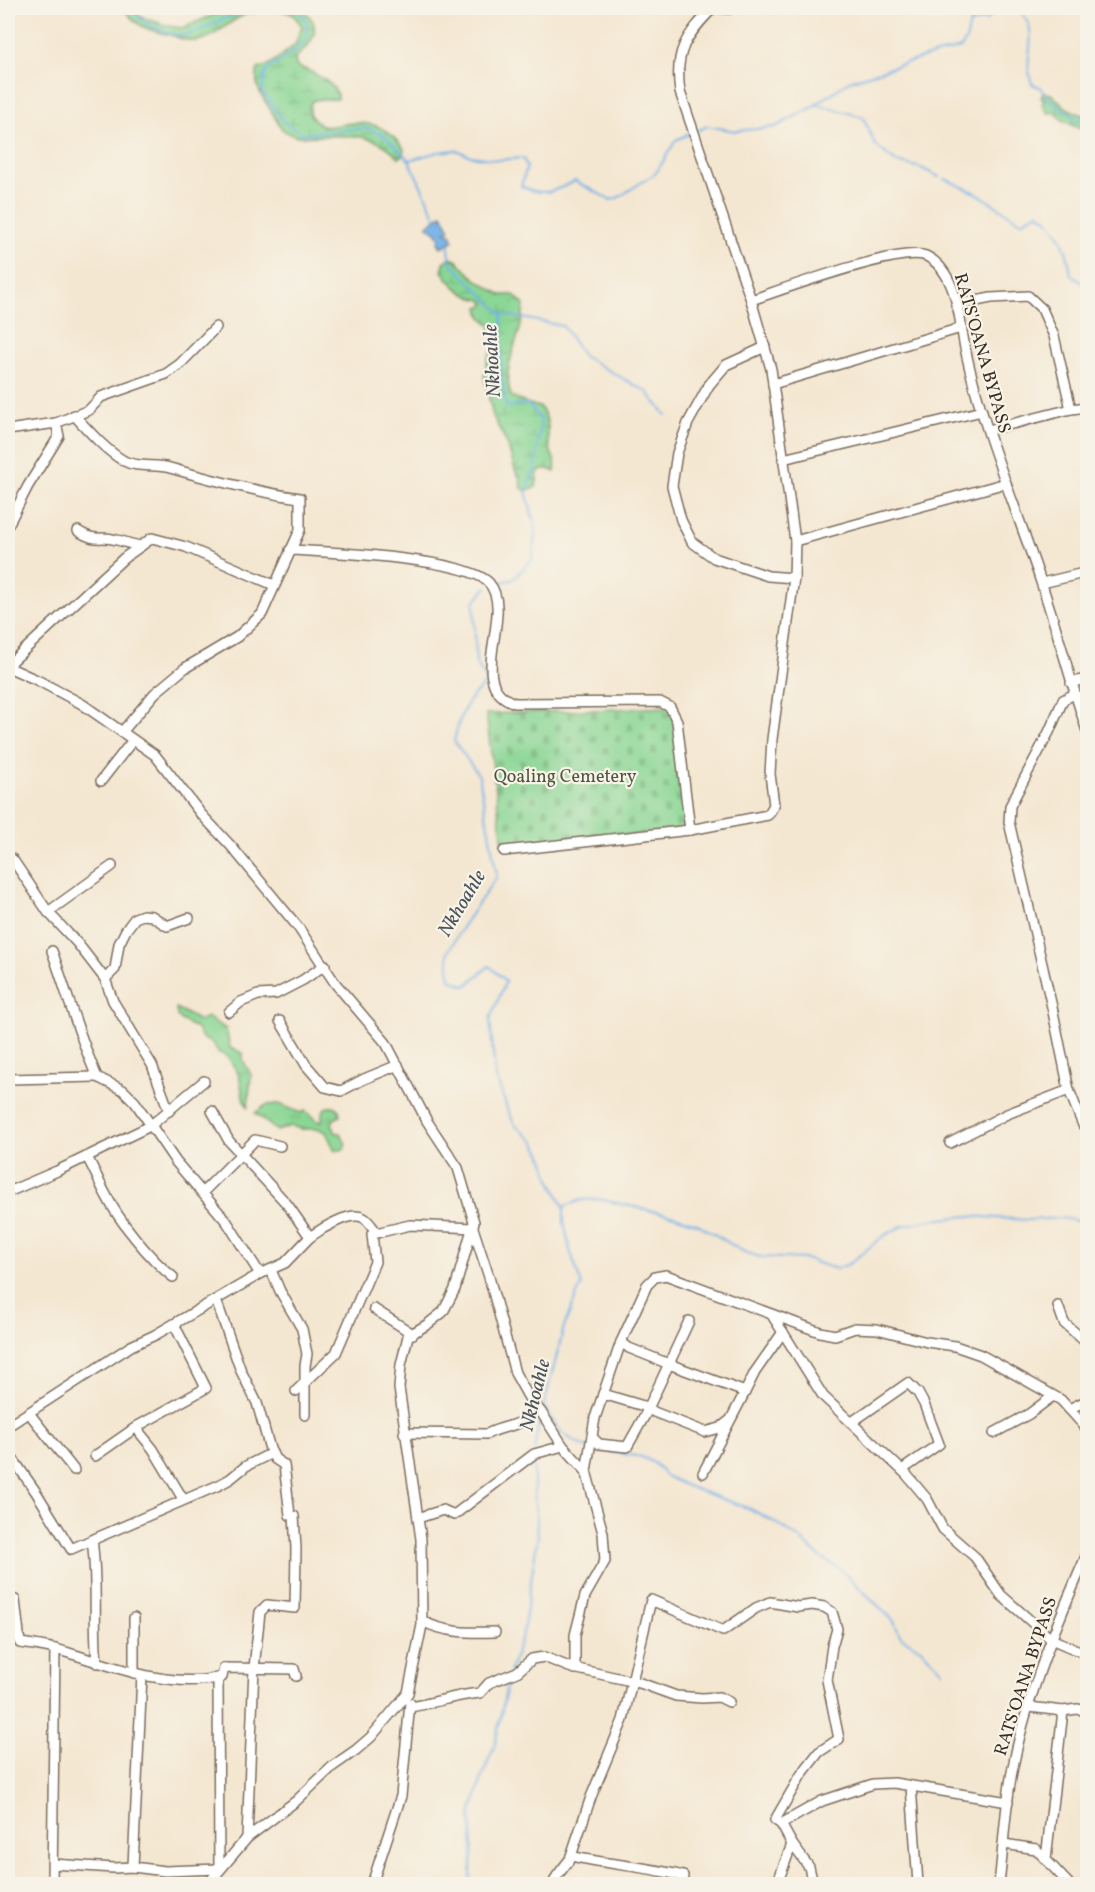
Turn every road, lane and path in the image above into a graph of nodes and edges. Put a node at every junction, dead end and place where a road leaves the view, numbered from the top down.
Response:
1 (715, 8) edge
2 (733, 8) edge
3 (751, 300) junction
4 (956, 305) junction
5 (216, 327) dead end
6 (961, 328) junction
7 (765, 347) junction
8 (773, 384) junction
9 (1088, 407) edge
10 (1071, 409) junction
11 (982, 411) junction
12 (74, 415) junction
13 (56, 423) junction
14 (8, 430) edge
15 (988, 430) junction
16 (783, 459) junction
17 (1006, 483) junction
18 (8, 525) edge
19 (78, 531) dead end
20 (795, 541) junction
21 (141, 546) junction
22 (290, 550) junction
23 (1088, 572) edge
24 (794, 578) junction
25 (1042, 583) junction
26 (274, 585) junction
27 (8, 666) edge
28 (1088, 678) edge
29 (1071, 683) junction
30 (1074, 694) junction
31 (122, 732) junction
32 (1088, 734) edge
33 (133, 740) junction
34 (101, 781) dead end
35 (690, 830) junction
36 (504, 851) dead end
37 (8, 856) edge
38 (112, 866) dead end
39 (48, 912) junction
40 (189, 918) dead end
41 (52, 951) dead end
42 (325, 965) junction
43 (105, 979) junction
44 (229, 1012) dead end
45 (280, 1021) dead end
46 (398, 1065) junction
47 (98, 1077) junction
48 (8, 1080) edge
49 (204, 1081) dead end
50 (1069, 1090) junction
51 (169, 1111) junction
52 (212, 1111) dead end
53 (150, 1126) junction
54 (1088, 1128) edge
55 (950, 1143) dead end
56 (280, 1146) dead end
57 (240, 1154) junction
58 (87, 1157) junction
59 (8, 1192) edge
60 (203, 1192) junction
61 (473, 1228) junction
62 (377, 1233) junction
63 (310, 1237) junction
64 (271, 1270) junction
65 (260, 1274) junction
66 (173, 1277) dead end
67 (216, 1300) junction
68 (1058, 1306) dead end
69 (375, 1309) dead end
70 (772, 1315) junction
71 (689, 1321) dead end
72 (174, 1324) junction
73 (783, 1332) junction
74 (413, 1334) junction
75 (621, 1342) junction
76 (1088, 1344) edge
77 (669, 1364) junction
78 (306, 1382) junction
79 (296, 1391) dead end
80 (745, 1392) junction
81 (603, 1394) junction
82 (1053, 1396) junction
83 (1088, 1400) edge
84 (647, 1407) junction
85 (538, 1409) junction
86 (1069, 1409) junction
87 (29, 1413) junction
88 (305, 1415) dead end
89 (729, 1421) junction
90 (852, 1422) junction
91 (138, 1425) junction
92 (8, 1426) edge
93 (1088, 1430) edge
94 (404, 1433) junction
95 (994, 1433) dead end
96 (592, 1437) junction
97 (563, 1446) junction
98 (8, 1452) edge
99 (272, 1453) junction
100 (95, 1456) dead end
101 (74, 1470) dead end
102 (902, 1470) junction
103 (586, 1471) junction
104 (703, 1473) dead end
105 (183, 1499) junction
106 (418, 1518) junction
107 (92, 1540) junction
108 (1088, 1552) edge
109 (8, 1599) edge
110 (134, 1618) dead end
111 (422, 1621) junction
112 (495, 1632) dead end
113 (1051, 1639) junction
114 (55, 1649) junction
115 (1084, 1653) dead end
116 (97, 1663) junction
117 (254, 1668) junction
118 (575, 1669) junction
119 (138, 1674) junction
120 (296, 1676) dead end
121 (218, 1678) junction
122 (632, 1681) junction
123 (408, 1693) junction
124 (729, 1702) dead end
125 (410, 1707) junction
126 (1029, 1707) junction
127 (1063, 1711) junction
128 (1088, 1711) edge
129 (911, 1786) junction
130 (1008, 1802) junction
131 (781, 1824) junction
132 (247, 1838) junction
133 (792, 1844) junction
134 (1004, 1844) junction
135 (571, 1856) junction
136 (1046, 1859) junction
137 (53, 1864) junction
138 (133, 1867) junction
139 (219, 1869) junction
140 (52, 1884) edge
141 (208, 1884) edge
142 (372, 1884) edge
143 (553, 1884) edge
144 (682, 1884) edge
145 (777, 1884) edge
146 (813, 1884) edge
147 (918, 1884) edge
148 (999, 1884) edge
149 (1069, 1884) edge

1 - 2 street
1 - 3 street
3 - 4 street, RATS'OANA BYPASS
3 - 7 street
4 - 6 street, RATS'OANA BYPASS
4 - 10 street
5 - 12 street
6 - 8 street
6 - 11 street, RATS'OANA BYPASS
7 - 8 street
7 - 24 street
8 - 16 street
9 - 10 street
10 - 15 street
11 - 15 street, RATS'OANA BYPASS
11 - 16 street
12 - 13 street
12 - 22 street
13 - 14 street
13 - 18 street
15 - 17 street, RATS'OANA BYPASS
16 - 20 street
17 - 20 street
17 - 25 street, RATS'OANA BYPASS
19 - 21 street
20 - 24 street
21 - 26 street
21 - 27 street
22 - 26 street
22 - 35 street
23 - 25 street
24 - 35 street
25 - 29 street, RATS'OANA BYPASS
26 - 31 street
27 - 31 street
28 - 29 street
29 - 30 street, RATS'OANA BYPASS
30 - 32 street, RATS'OANA BYPASS
30 - 50 street
31 - 33 street
33 - 34 street
33 - 42 street
35 - 36 street
37 - 39 street
38 - 39 street
39 - 43 street
40 - 43 street
41 - 47 street
42 - 44 street
42 - 46 street
43 - 51 street
45 - 46 street
46 - 61 street
47 - 48 street
47 - 53 street
49 - 51 street
50 - 54 street
50 - 55 street
51 - 53 street
52 - 57 street
53 - 58 street
53 - 60 street
56 - 57 street
57 - 60 street
57 - 63 street
58 - 59 street
58 - 66 street
60 - 65 street
61 - 62 street
61 - 74 street
61 - 85 street
62 - 63 street
62 - 78 street
63 - 64 street
64 - 65 street
64 - 78 street
65 - 67 street
67 - 72 street
67 - 99 street
68 - 76 street
69 - 74 street
70 - 73 street
70 - 75 street
70 - 82 street
71 - 77 street
72 - 87 street
72 - 91 street
73 - 80 street
73 - 90 street
74 - 94 street
75 - 77 street
75 - 81 street
77 - 80 street
77 - 84 street
78 - 79 street
78 - 88 street
80 - 89 street
81 - 84 street
81 - 96 street
82 - 86 street
82 - 95 street
83 - 86 street
84 - 89 street
84 - 96 street
85 - 94 street
85 - 97 street
86 - 93 street
87 - 92 street
87 - 101 street
89 - 104 street
90 - 102 street
90 - 102 street
91 - 100 street
91 - 105 street
94 - 106 street
96 - 103 street
97 - 103 street
97 - 106 street
98 - 107 street
99 - 105 street
99 - 117 street
102 - 113 street
103 - 118 street
105 - 107 street
106 - 111 street
107 - 116 street
108 - 113 street, RATS'OANA BYPASS
109 - 114 street
110 - 119 street
111 - 112 street
111 - 123 street
113 - 115 street
113 - 126 street, RATS'OANA BYPASS
114 - 116 street
114 - 137 street
116 - 119 street
117 - 120 street
117 - 121 street
117 - 132 street
118 - 122 street
118 - 125 street
119 - 121 street
119 - 138 street
121 - 139 street
122 - 124 street
122 - 131 street
122 - 135 street
123 - 125 street
123 - 132 street
125 - 142 street
126 - 127 street
126 - 130 street, RATS'OANA BYPASS
127 - 128 street
127 - 136 street
129 - 130 street
129 - 131 street
129 - 147 street
130 - 134 street, RATS'OANA BYPASS
131 - 133 street
132 - 139 street
133 - 145 street
133 - 146 street
134 - 136 street
134 - 148 street, RATS'OANA BYPASS
135 - 143 street
135 - 144 street
136 - 149 street
137 - 138 street
137 - 140 street
138 - 139 street
139 - 141 street

